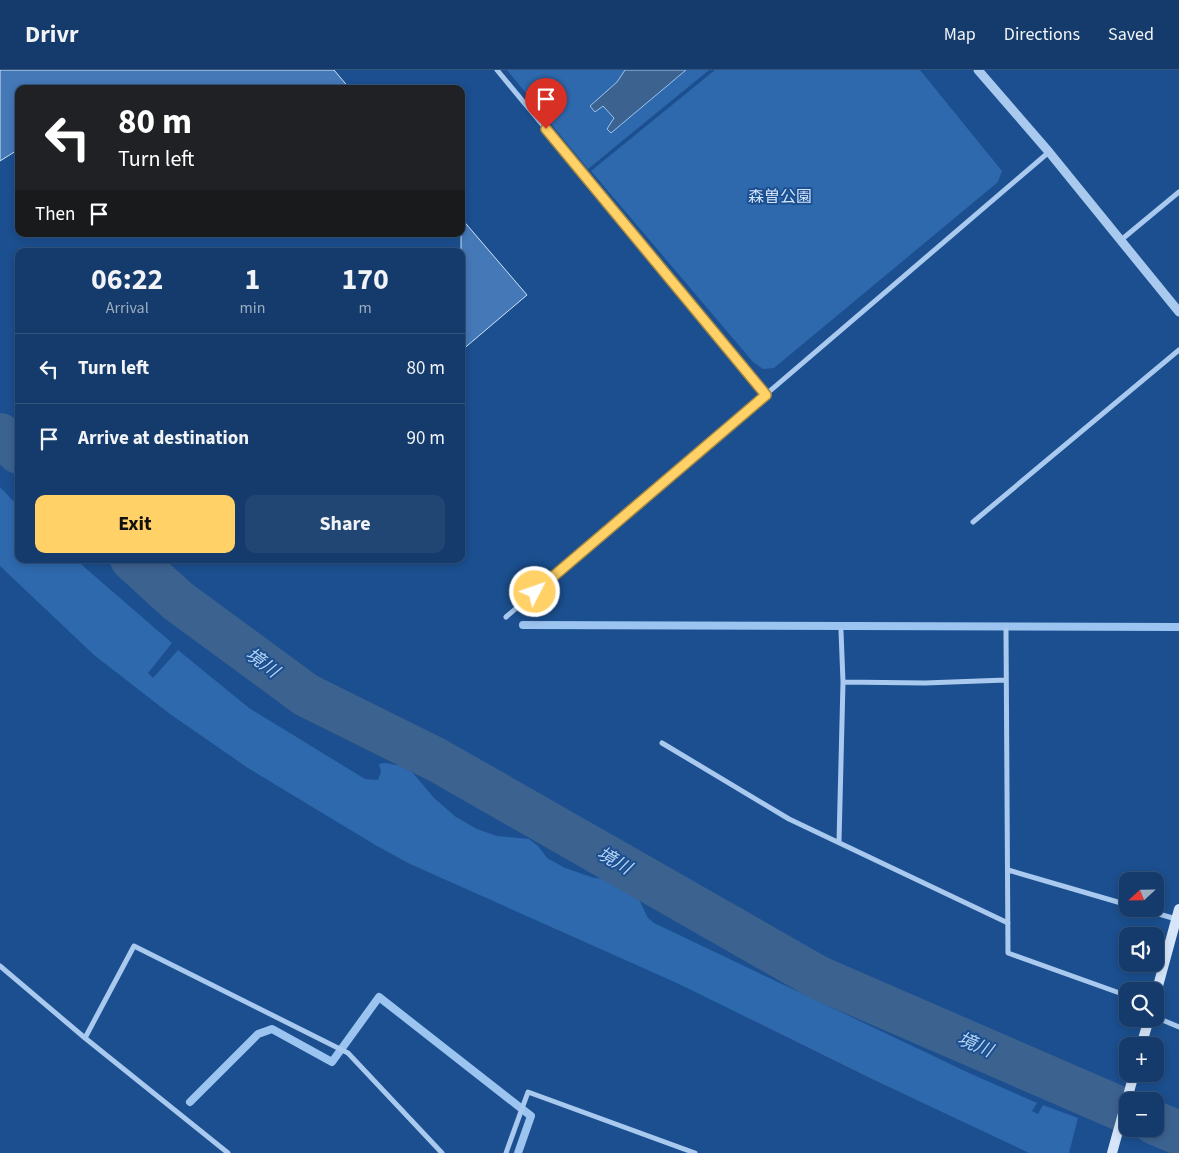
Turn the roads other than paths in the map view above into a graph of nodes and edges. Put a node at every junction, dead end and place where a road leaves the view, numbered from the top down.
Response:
1 (497, 70) edge
2 (978, 70) edge
3 (1049, 152) junction
4 (1179, 192) edge
5 (1121, 240) junction
6 (1179, 312) edge
7 (1179, 350) edge
8 (766, 395) junction
9 (973, 522) dead end
10 (506, 617) dead end
11 (1006, 630) dead end
12 (841, 631) dead end
13 (1006, 680) junction
14 (843, 682) junction
15 (662, 743) dead end
16 (839, 842) junction
17 (1008, 870) junction
18 (1119, 902) edge
19 (1164, 912) edge
20 (1178, 914) edge
21 (1008, 923) junction
22 (0, 966) edge
23 (1159, 982) edge
24 (1119, 993) edge
25 (1164, 1023) edge
26 (1179, 1027) edge
27 (85, 1038) junction
28 (1132, 1082) edge
29 (228, 1153) edge
30 (442, 1153) edge
31 (506, 1153) edge
32 (695, 1153) edge
33 (1112, 1153) edge

1 - 8 street
2 - 3 street
3 - 5 street
3 - 8 street
4 - 5 street
5 - 6 street
7 - 9 street
8 - 10 street
11 - 13 street
12 - 14 street
13 - 14 street
13 - 17 street
14 - 16 street
15 - 16 street
16 - 21 street
17 - 18 street
17 - 21 street
19 - 20 street
20 - 23 main road
21 - 24 street
22 - 27 street
25 - 26 street
27 - 29 street
27 - 30 street
28 - 33 main road
31 - 32 street

